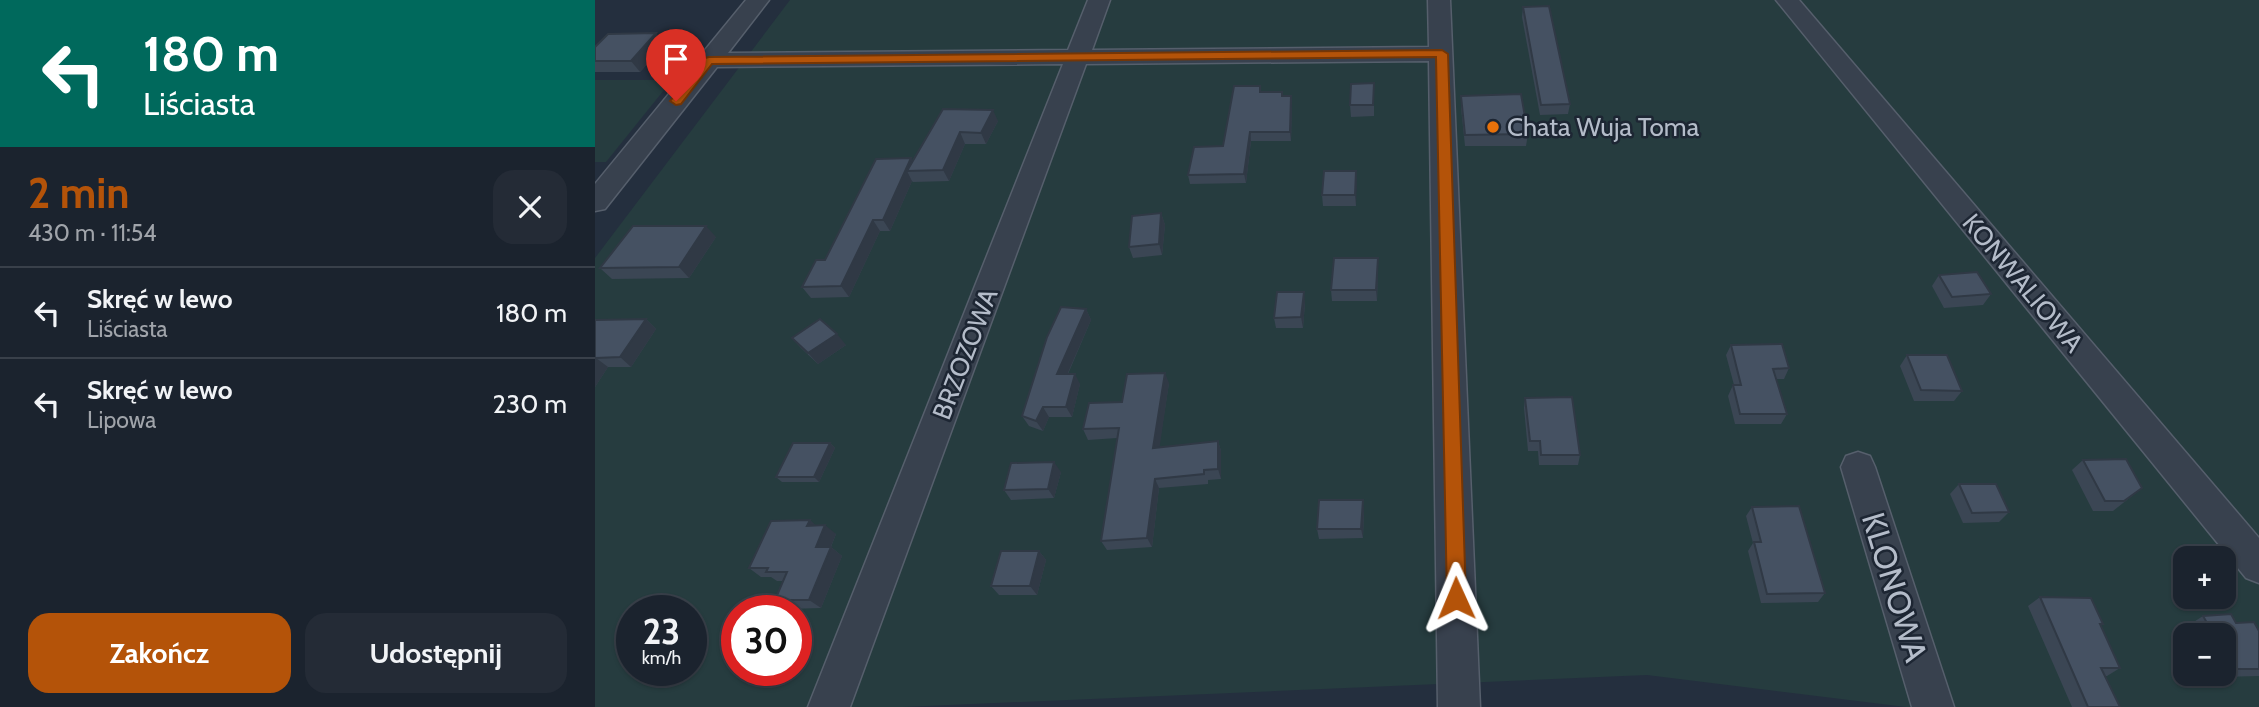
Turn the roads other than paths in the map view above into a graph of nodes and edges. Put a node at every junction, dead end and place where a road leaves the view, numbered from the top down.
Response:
1 (758, 0) edge
2 (1099, 0) edge
3 (1439, 0) edge
4 (1787, 0) edge
5 (1442, 54) junction
6 (1079, 55) junction
7 (709, 60) junction
8 (595, 202) edge
9 (1858, 467) dead end
10 (2259, 566) edge
11 (829, 707) edge
12 (1459, 707) edge
13 (1933, 707) edge

1 - 7 street
2 - 6 street, BRZOZOWA
3 - 5 street
4 - 10 street, KONWALIOWA
5 - 6 street
5 - 12 street
6 - 7 street
6 - 11 street, BRZOZOWA
7 - 8 street
9 - 13 street, KLONOWA

